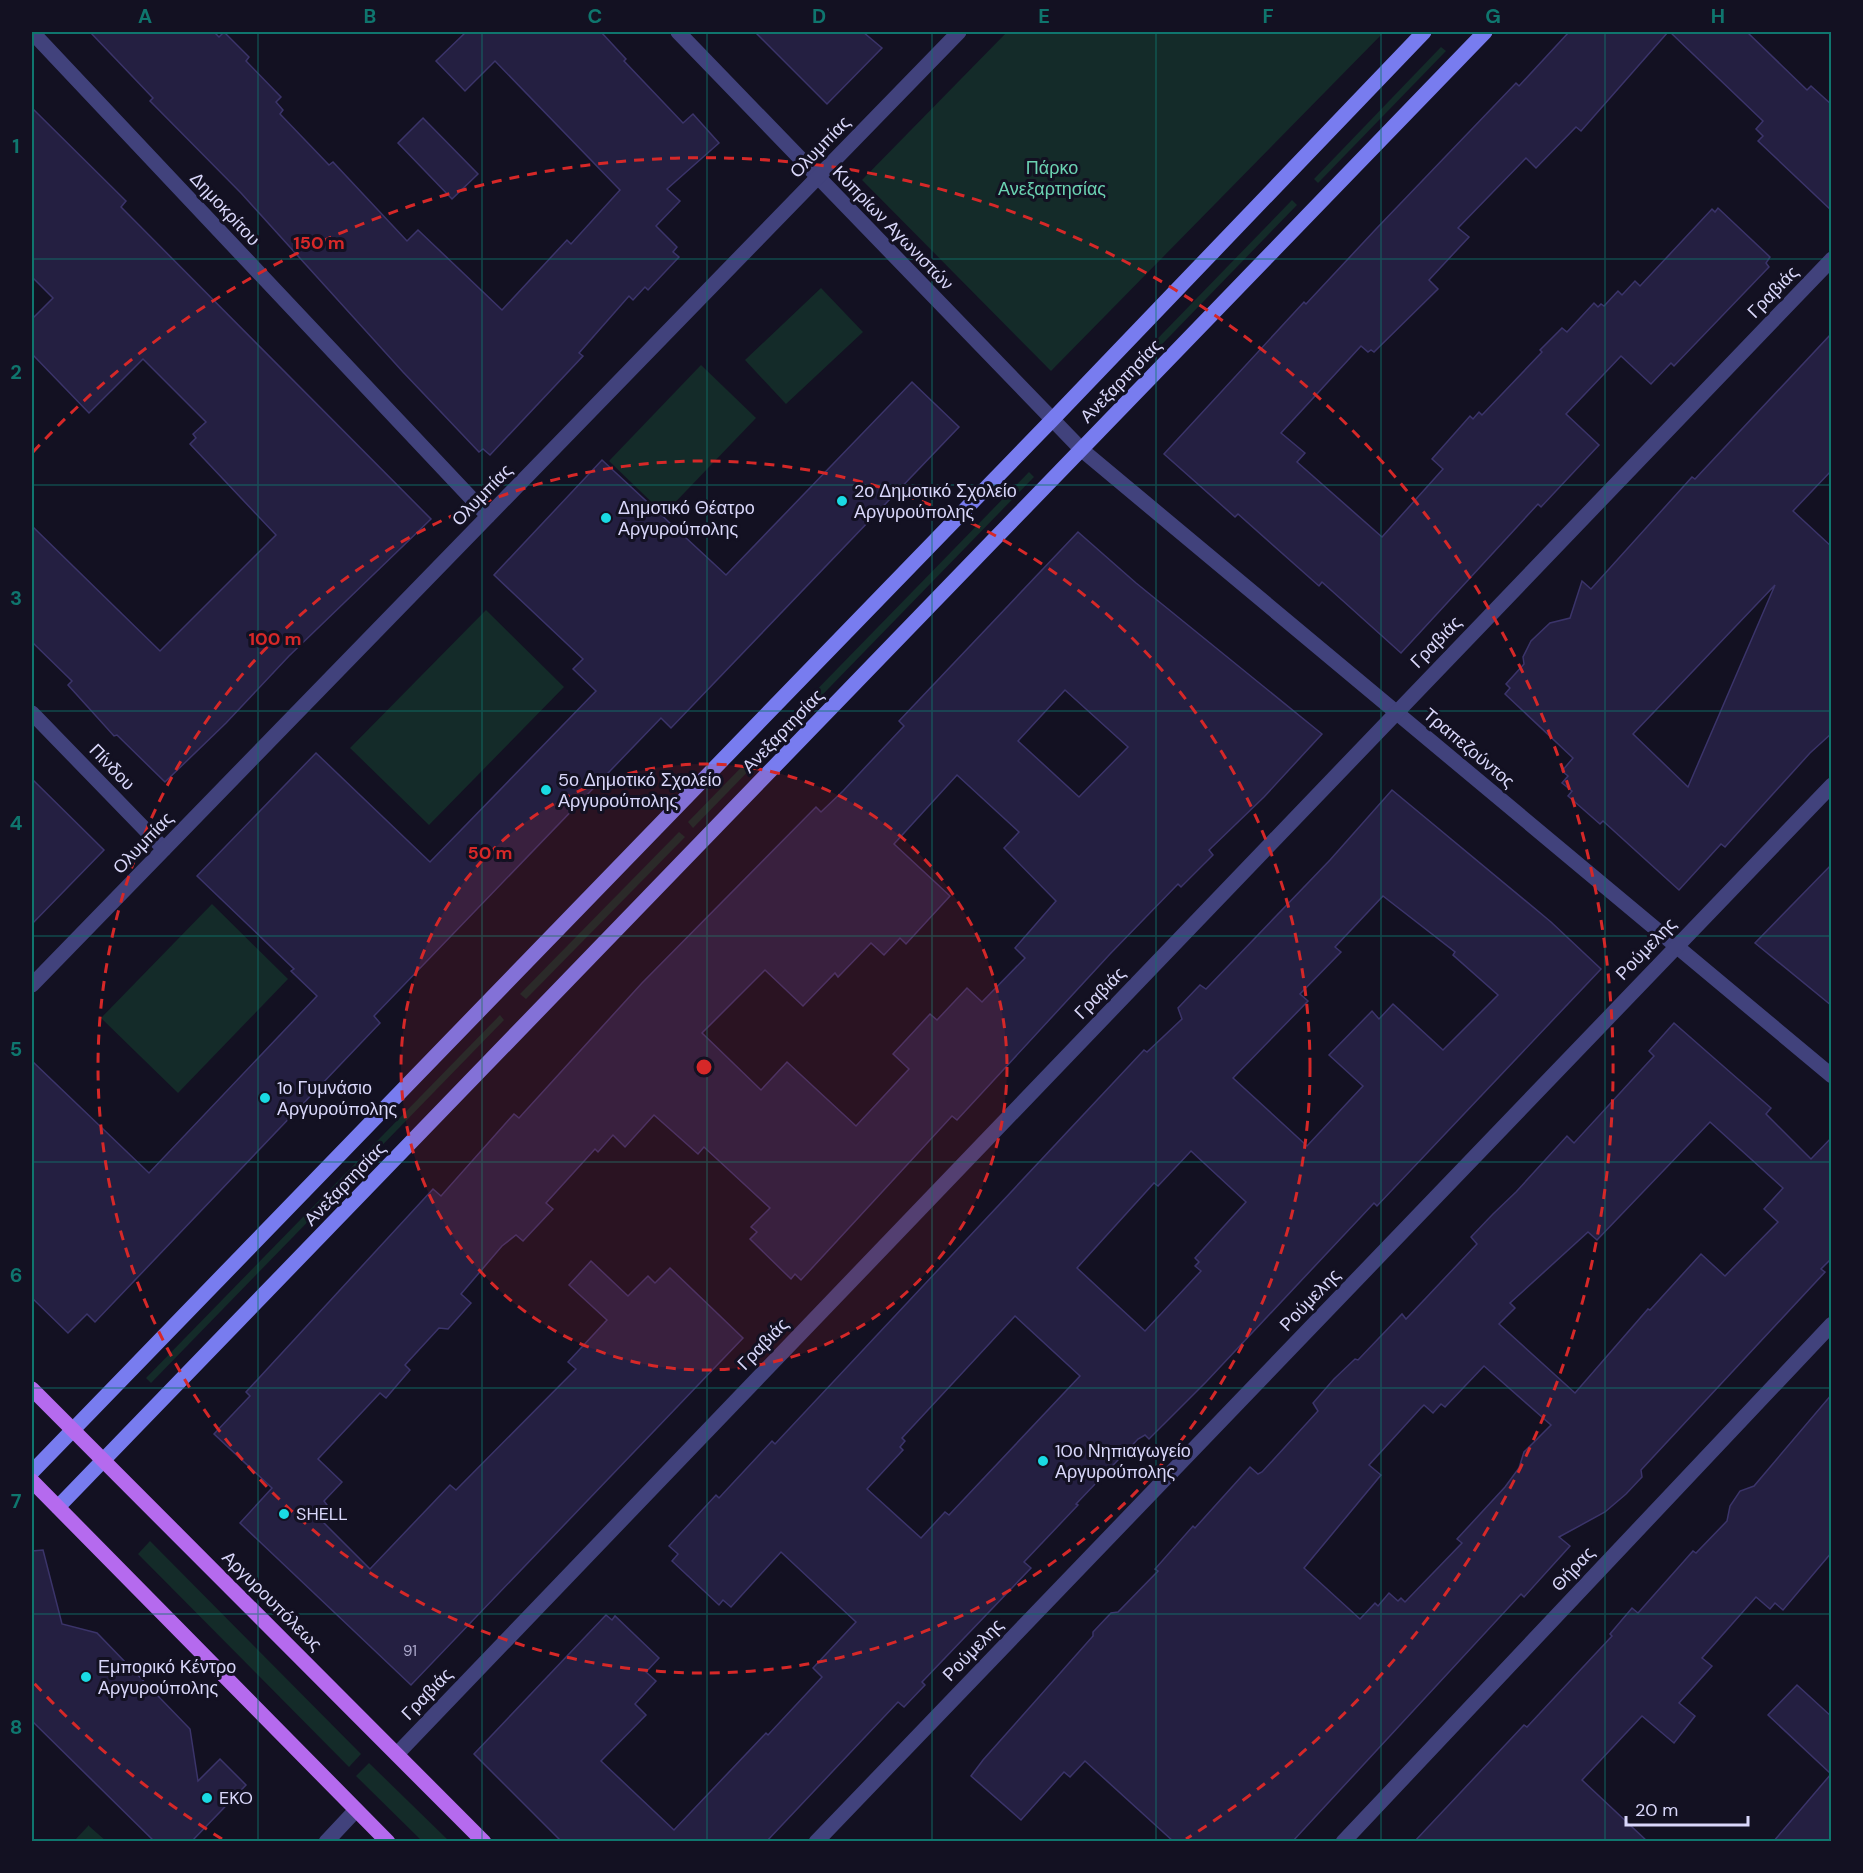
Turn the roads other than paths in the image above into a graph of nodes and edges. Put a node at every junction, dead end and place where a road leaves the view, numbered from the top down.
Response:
1 (32, 32) edge
2 (678, 32) edge
3 (959, 32) edge
4 (1424, 32) edge
5 (1485, 32) edge
6 (817, 178) junction
7 (1832, 259) edge
8 (1052, 421) junction
9 (1082, 450) junction
10 (488, 516) junction
11 (1396, 712) junction
12 (32, 713) edge
13 (1832, 785) edge
14 (164, 849) junction
15 (1676, 946) junction
16 (32, 986) edge
17 (1832, 1076) edge
18 (1832, 1324) edge
19 (32, 1389) edge
20 (73, 1430) junction
21 (104, 1460) junction
22 (32, 1472) edge
23 (32, 1481) edge
24 (58, 1507) junction
25 (397, 1754) junction
26 (357, 1810) junction
27 (326, 1842) edge
28 (388, 1842) edge
29 (484, 1842) edge
30 (816, 1842) edge
31 (1343, 1842) edge

1 - 10 street, Δημοκρίτου
2 - 6 street, Κυπρίων Αγωνιστών
3 - 6 street, Ολυμπίας
4 - 8 main road, Ανεξαρτησίας
5 - 9 main road, Ανεξαρτησίας
6 - 8 street, Κυπρίων Αγωνιστών
6 - 10 street, Ολυμπίας
7 - 11 street, Γραβιάς
8 - 9 street, Κυπρίων Αγωνιστών
8 - 20 main road, Ανεξαρτησίας
9 - 11 street, Τραπεζούντος
9 - 21 main road, Ανεξαρτησίας
10 - 14 street, Ολυμπίας
11 - 15 street, Τραπεζούντος
11 - 25 street, Γραβιάς
12 - 14 street, Πίνδου
13 - 15 street, Ρούμελης
14 - 16 street, Ολυμπίας
15 - 17 street, Τραπεζούντος
15 - 30 street, Ρούμελης
18 - 31 street, Θήρας
19 - 20 main road, Αργυρουπόλεως
20 - 21 main road, Αργυρουπόλεως
20 - 22 main road, Ανεξαρτησίας
21 - 24 main road, Ανεξαρτησίας
21 - 25 main road, Αργυρουπόλεως
23 - 24 main road
24 - 26 main road
25 - 29 main road, Αργυρουπόλεως
26 - 27 street
26 - 28 main road

